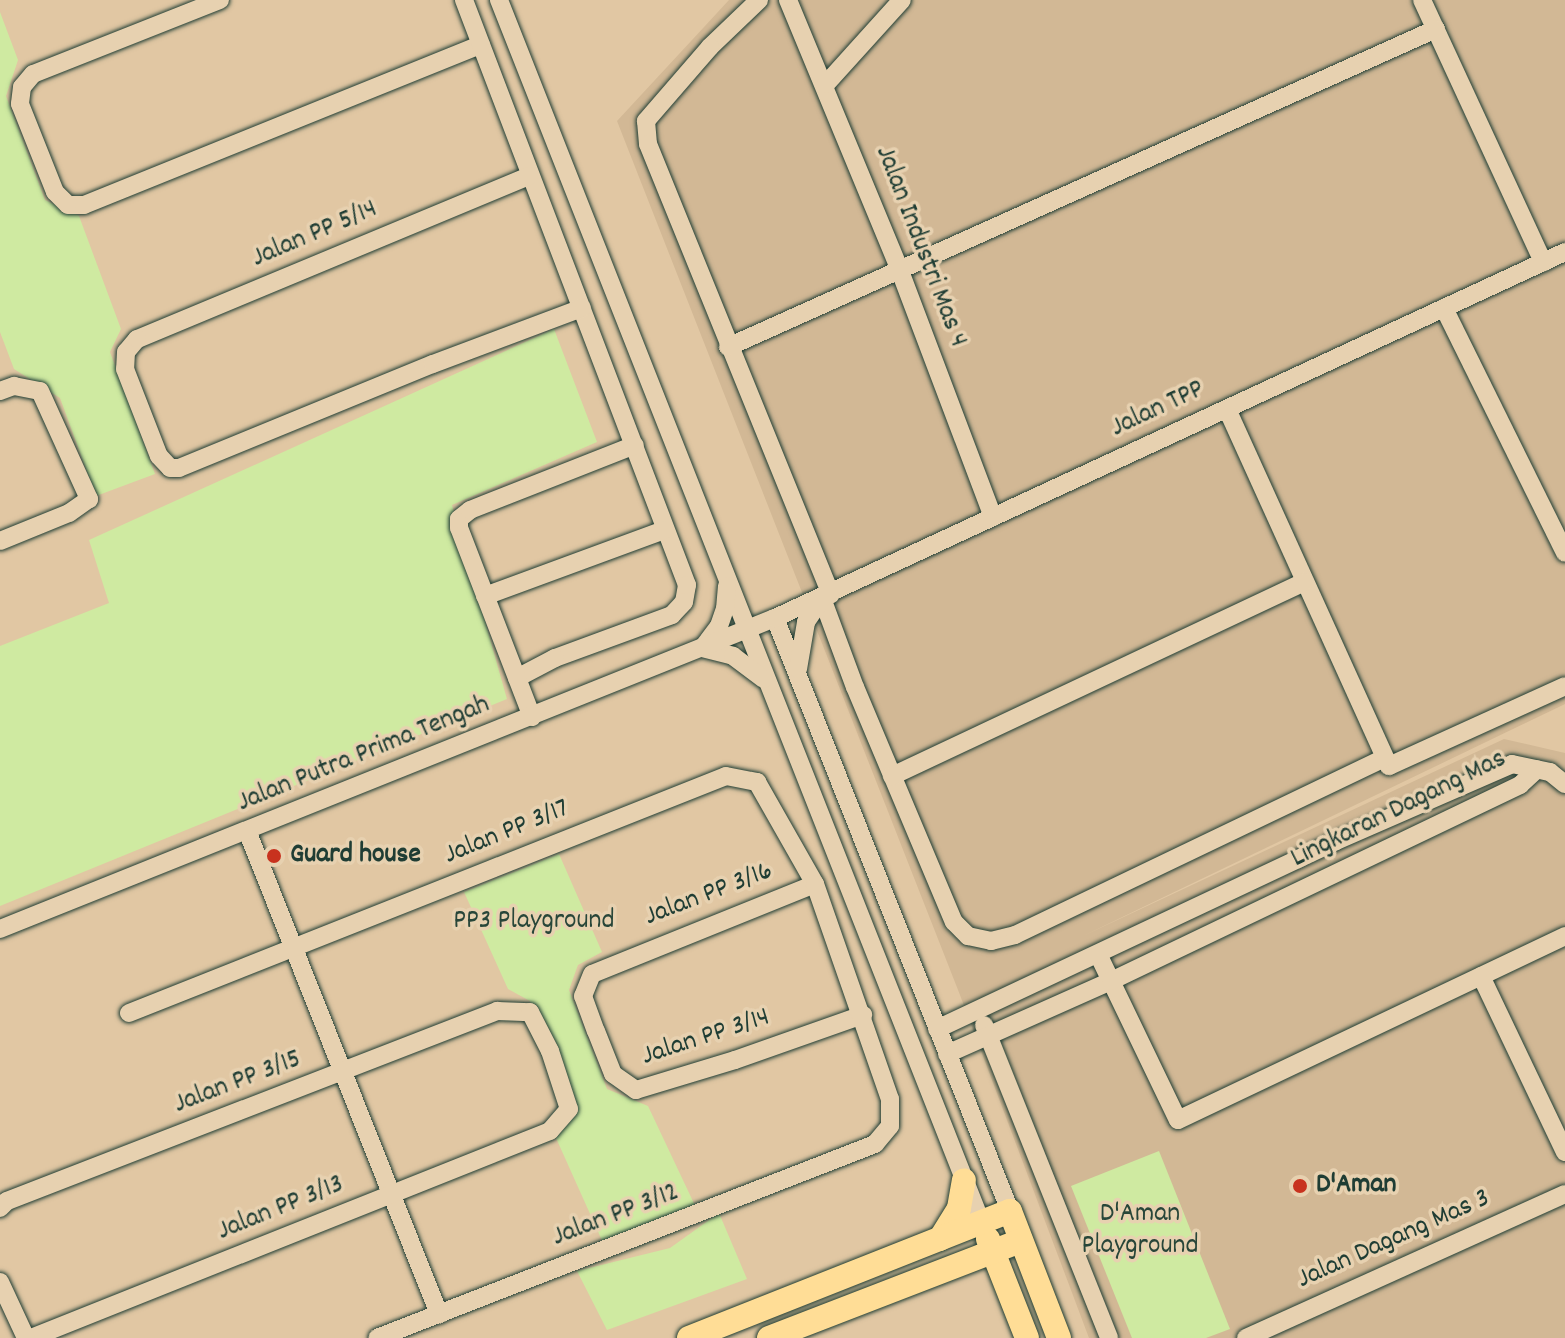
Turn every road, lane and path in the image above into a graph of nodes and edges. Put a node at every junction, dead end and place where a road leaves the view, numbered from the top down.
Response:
1 (220, 0) edge
2 (464, 0) edge
3 (499, 0) edge
4 (759, 0) edge
5 (788, 0) edge
6 (902, 0) edge
7 (1422, 0) edge
8 (1436, 29) junction
9 (481, 45) junction
10 (826, 84) junction
11 (529, 176) junction
12 (1565, 252) edge
13 (1543, 262) junction
14 (900, 271) junction
15 (582, 308) junction
16 (1444, 308) junction
17 (728, 347) junction
18 (0, 391) edge
19 (1227, 409) junction
20 (635, 445) junction
21 (993, 517) junction
22 (664, 530) junction
23 (0, 541) edge
24 (1565, 553) edge
25 (727, 580) junction
26 (1305, 582) junction
27 (485, 596) junction
28 (827, 596) junction
29 (775, 618) junction
30 (747, 630) junction
31 (702, 648) junction
32 (798, 674) junction
33 (517, 678) junction
34 (768, 684) junction
35 (1565, 686) edge
36 (532, 717) junction
37 (1385, 758) junction
38 (1537, 769) junction
39 (892, 776) junction
40 (1565, 784) edge
41 (248, 833) junction
42 (815, 884) junction
43 (0, 929) edge
44 (1565, 936) edge
45 (294, 948) junction
46 (1098, 954) junction
47 (1481, 976) junction
48 (1111, 981) junction
49 (978, 1011) junction
50 (129, 1013) dead end
51 (863, 1015) junction
52 (937, 1029) junction
53 (596, 1031) joint
54 (988, 1036) junction
55 (947, 1054) junction
56 (343, 1072) junction
57 (550, 1131) joint
58 (1565, 1152) edge
59 (964, 1180) junction
60 (1565, 1194) edge
61 (391, 1195) junction
62 (0, 1208) edge
63 (1010, 1211) junction
64 (981, 1222) junction
65 (940, 1239) junction
66 (1021, 1241) junction
67 (993, 1252) junction
68 (948, 1269) junction
69 (0, 1282) edge
70 (1010, 1294) junction
71 (439, 1314) junction
72 (1275, 1332) edge
73 (28, 1338) edge
74 (377, 1338) edge
75 (689, 1338) edge
76 (769, 1338) edge
77 (1027, 1338) edge
78 (1059, 1338) edge
79 (1109, 1338) edge
80 (1246, 1338) edge

1 - 9 street
2 - 9 street
3 - 25 street
4 - 17 street
5 - 10 street, Jalan Industri Mas 4
6 - 10 street
7 - 8 street
8 - 13 street
8 - 14 street
9 - 11 street
10 - 14 street, Jalan Industri Mas 4
11 - 15 street
11 - 15 street, Jalan PP 5/14
12 - 13 street, Jalan TPP
13 - 16 street, Jalan TPP
14 - 17 street
14 - 21 street, Jalan Industri Mas 4
15 - 20 street
16 - 19 street, Jalan TPP
16 - 24 street
17 - 28 street
18 - 23 street
19 - 21 street, Jalan TPP
19 - 26 street
20 - 22 street
20 - 27 street
21 - 28 street, Jalan TPP
22 - 27 street
22 - 33 street
25 - 30 street
25 - 31 street
26 - 37 street
26 - 39 street
27 - 33 street
28 - 29 street, Jalan TPP
28 - 32 street
28 - 39 street
29 - 30 street, Jalan TPP
29 - 32 street
30 - 31 street, Jalan Putra Prima Tengah
30 - 34 street
31 - 34 street
31 - 36 street, Jalan Putra Prima Tengah
32 - 52 street
33 - 36 street
34 - 59 street
35 - 37 street
36 - 41 street, Jalan Putra Prima Tengah
37 - 39 street
38 - 40 street
38 - 46 street, Lingkaran Dagang Mas
38 - 48 street, Lingkaran Dagang Mas
41 - 43 street, Jalan Putra Prima Tengah
41 - 45 street
42 - 45 street, Jalan PP 3/17
42 - 51 street
42 - 53 street, Jalan PP 3/16
44 - 47 street
45 - 50 street, Jalan PP 3/17
45 - 56 street
46 - 48 street
46 - 49 street, Lingkaran Dagang Mas
47 - 48 street
47 - 58 street
48 - 54 street, Lingkaran Dagang Mas
49 - 52 street, Lingkaran Dagang Mas
49 - 54 street
51 - 53 street, Jalan PP 3/14
51 - 71 street, Jalan PP 3/12
52 - 55 street
54 - 55 street, Lingkaran Dagang Mas
54 - 79 street
55 - 63 street
56 - 57 street, Jalan PP 3/15
56 - 61 street
56 - 62 street, Jalan PP 3/15
57 - 61 street, Jalan PP 3/13
59 - 64 street
59 - 65 main road
60 - 72 street, Jalan Dagang Mas 3
61 - 71 street
61 - 73 street, Jalan PP 3/13
63 - 64 main road
63 - 66 main road
64 - 65 main road
64 - 67 main road
65 - 75 main road
66 - 67 main road
66 - 78 main road
67 - 68 main road
67 - 70 main road
68 - 70 main road
68 - 76 main road
69 - 73 street
70 - 77 main road
71 - 74 street, Jalan PP 3/12
72 - 80 street, Jalan Dagang Mas 3

